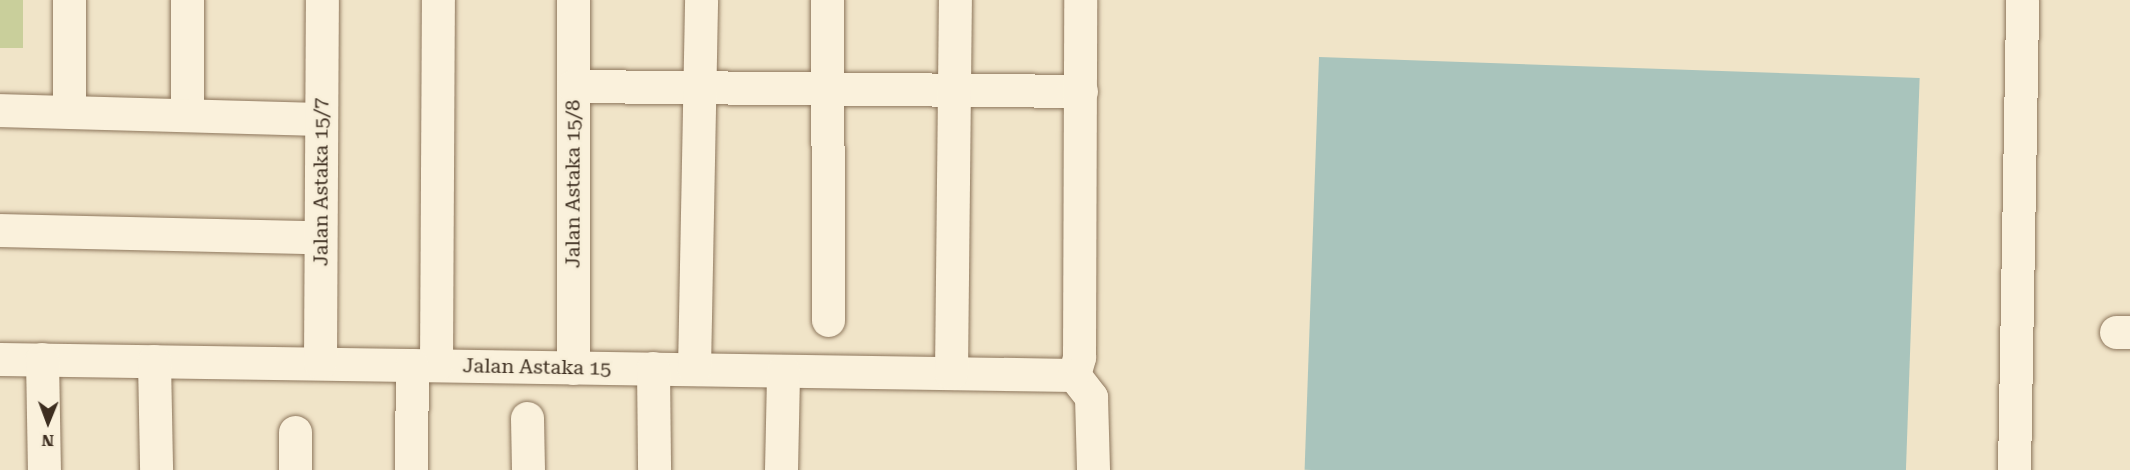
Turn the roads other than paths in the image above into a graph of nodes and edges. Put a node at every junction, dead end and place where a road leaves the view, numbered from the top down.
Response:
1 (69, 0) edge
2 (187, 0) edge
3 (322, 0) edge
4 (438, 0) edge
5 (573, 0) edge
6 (701, 0) edge
7 (827, 0) edge
8 (955, 0) edge
9 (1080, 0) edge
10 (2022, 0) edge
11 (573, 86) junction
12 (699, 87) junction
13 (827, 87) junction
14 (955, 87) junction
15 (1081, 91) junction
16 (0, 110) edge
17 (69, 111) junction
18 (187, 114) junction
19 (321, 119) junction
20 (0, 230) edge
21 (320, 237) junction
22 (828, 320) dead end
23 (0, 358) edge
24 (42, 359) junction
25 (154, 361) junction
26 (320, 363) junction
27 (424, 365) junction
28 (573, 368) junction
29 (653, 368) junction
30 (694, 369) junction
31 (783, 371) junction
32 (951, 373) junction
33 (1074, 375) junction
34 (527, 418) dead end
35 (296, 432) dead end
36 (44, 470) edge
37 (156, 470) edge
38 (295, 470) edge
39 (411, 470) edge
40 (528, 470) edge
41 (654, 470) edge
42 (781, 470) edge
43 (1093, 470) edge
44 (2014, 470) edge

1 - 17 street
2 - 18 street
3 - 19 street, Jalan Astaka 15/7
4 - 27 street
5 - 11 street, Jalan Astaka 15/8
6 - 12 street
7 - 13 street
8 - 14 street
9 - 15 street
10 - 44 street
11 - 12 street
11 - 28 street, Jalan Astaka 15/8
12 - 13 street
12 - 30 street
13 - 14 street
13 - 22 street
14 - 15 street
14 - 32 street
15 - 33 street
16 - 17 street
17 - 18 street
18 - 19 street
19 - 21 street, Jalan Astaka 15/7
20 - 21 street
21 - 26 street, Jalan Astaka 15/7
23 - 24 street, Jalan Astaka 15
24 - 25 street, Jalan Astaka 15
24 - 36 street
25 - 26 street, Jalan Astaka 15
25 - 37 street
26 - 27 street, Jalan Astaka 15
27 - 28 street, Jalan Astaka 15
27 - 39 street
28 - 29 street, Jalan Astaka 15
29 - 30 street, Jalan Astaka 15
29 - 41 street
30 - 31 street, Jalan Astaka 15
31 - 32 street, Jalan Astaka 15
31 - 42 street
32 - 33 street, Jalan Astaka 15
33 - 43 street
34 - 40 street
35 - 38 street

